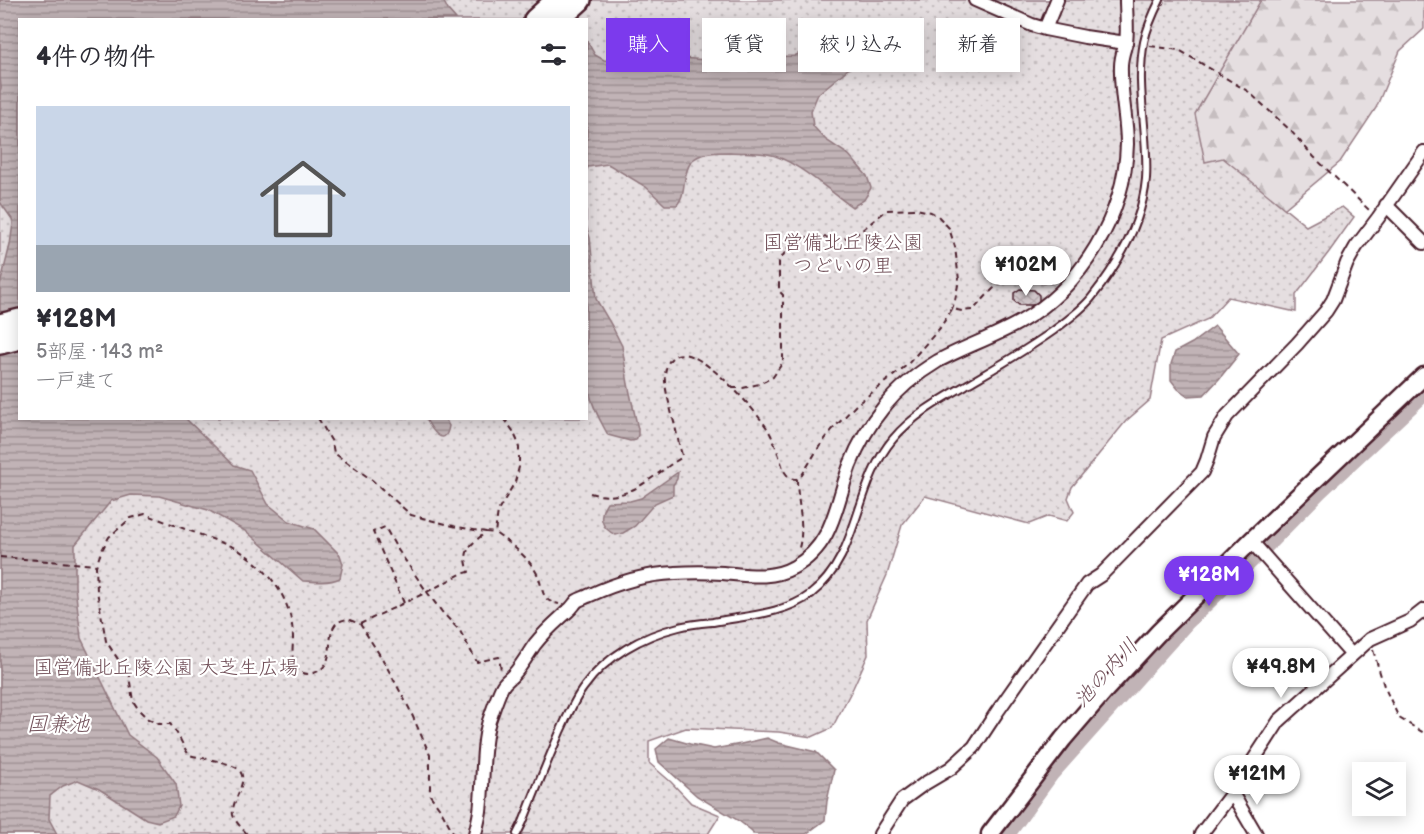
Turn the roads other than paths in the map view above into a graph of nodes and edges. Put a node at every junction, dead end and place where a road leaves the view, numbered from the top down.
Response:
1 (556, 0) edge
2 (580, 0) edge
3 (975, 0) edge
4 (1057, 0) edge
5 (1126, 0) edge
6 (1160, 0) edge
7 (537, 18) edge
8 (560, 18) edge
9 (1045, 29) junction
10 (1126, 43) junction
11 (1424, 152) edge
12 (1386, 205) junction
13 (1424, 243) edge
14 (18, 320) edge
15 (0, 325) edge
16 (18, 338) edge
17 (0, 343) edge
18 (1424, 376) edge
19 (1251, 541) junction
20 (1424, 610) edge
21 (1352, 655) junction
22 (1232, 793) junction
23 (475, 834) edge
24 (517, 834) edge
25 (880, 834) edge
26 (990, 834) edge
27 (1201, 834) edge
28 (1256, 834) edge

1 - 7 highway
2 - 8 highway
3 - 9 street
4 - 9 street
5 - 10 street
6 - 24 lane
9 - 10 street
10 - 23 street
11 - 12 street
12 - 13 street
12 - 25 street
14 - 15 highway
16 - 17 highway
18 - 19 street
19 - 21 street
19 - 26 street
20 - 21 street
21 - 22 street
22 - 27 street
22 - 28 street

